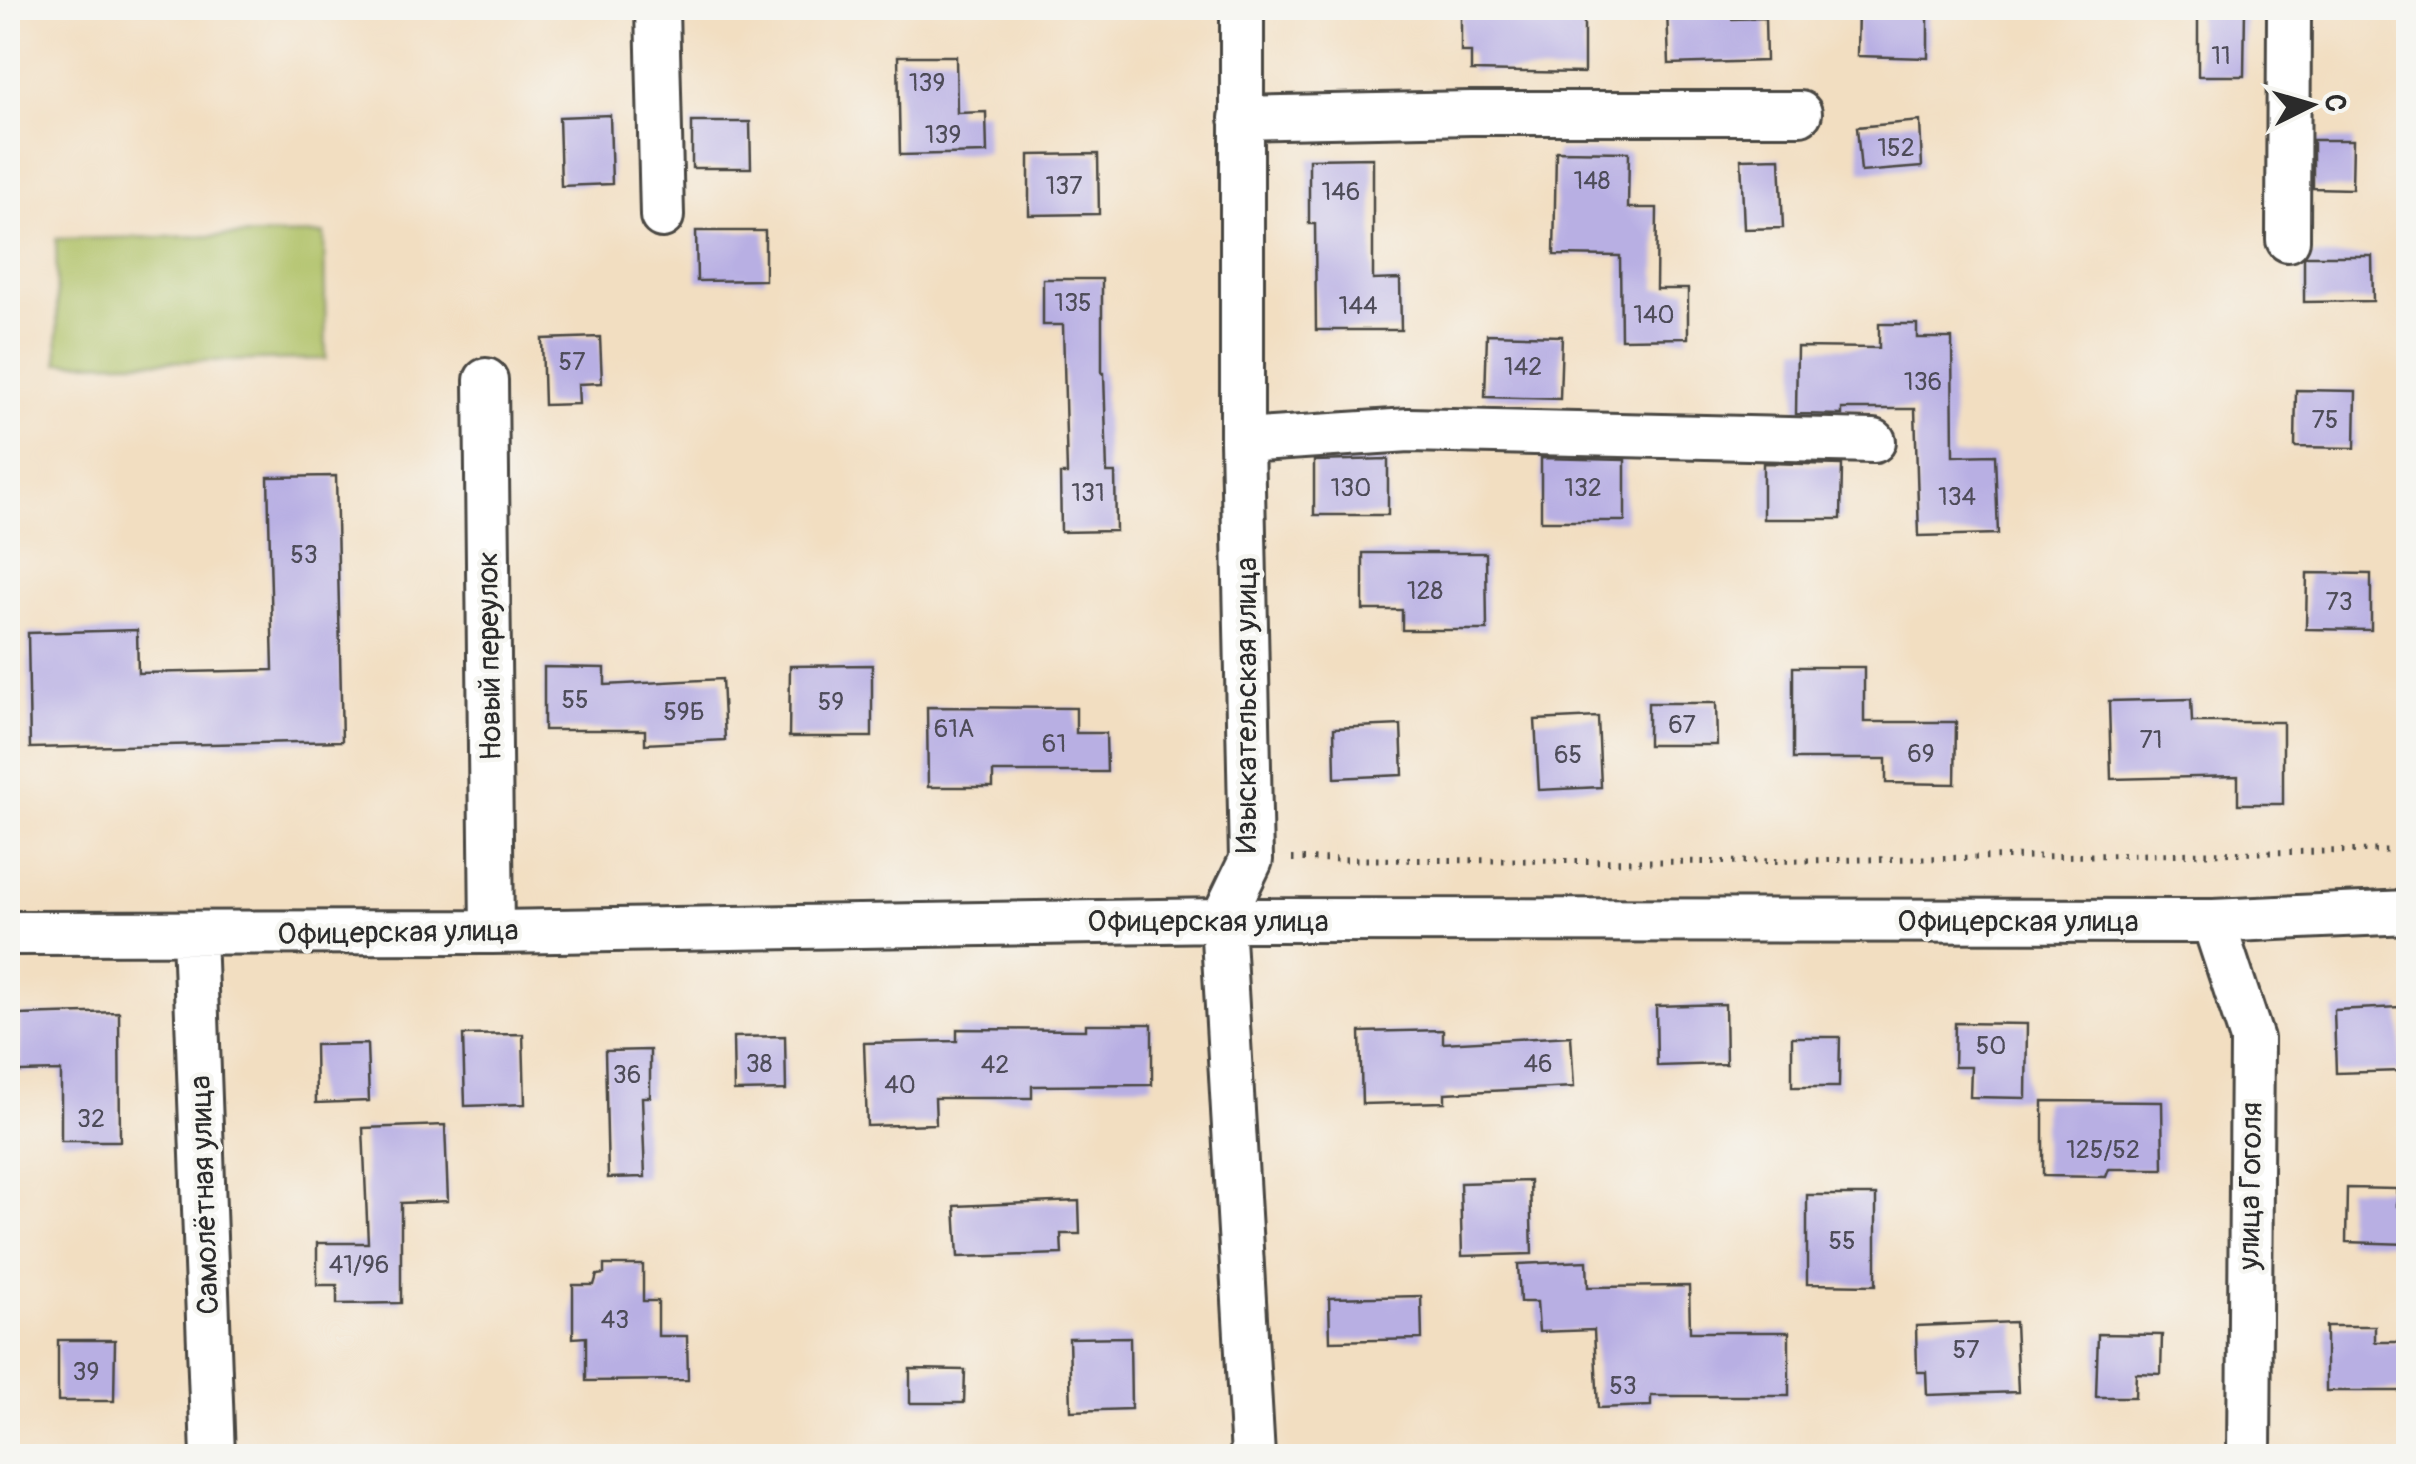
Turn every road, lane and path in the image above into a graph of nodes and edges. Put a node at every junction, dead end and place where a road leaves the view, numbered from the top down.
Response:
1 (657, 8) edge
2 (1242, 8) edge
3 (2289, 8) edge
4 (1800, 113) dead end
5 (1242, 118) junction
6 (662, 216) dead end
7 (2288, 240) dead end
8 (486, 380) dead end
9 (1242, 441) junction
10 (1874, 441) dead end
11 (2408, 850) edge
12 (1250, 860) junction
13 (2408, 912) edge
14 (1222, 920) junction
15 (2213, 921) junction
16 (492, 932) junction
17 (8, 934) edge
18 (194, 934) junction
19 (213, 1456) edge
20 (1254, 1456) edge
21 (2248, 1456) edge

1 - 6 street
2 - 5 street, Изыскательская улица
3 - 7 street
4 - 5 street
5 - 9 street, Изыскательская улица
8 - 16 street, Новый переулок
9 - 10 street
9 - 12 street, Изыскательская улица
11 - 12 path
12 - 14 street, Изыскательская улица
13 - 15 street, Офицерская улица
14 - 15 street, Офицерская улица
14 - 16 street, Офицерская улица
14 - 20 street, Изыскательская улица
15 - 21 street, улица Гоголя
16 - 18 street, Офицерская улица
17 - 18 street, Офицерская улица
18 - 19 street, Самолётная улица

